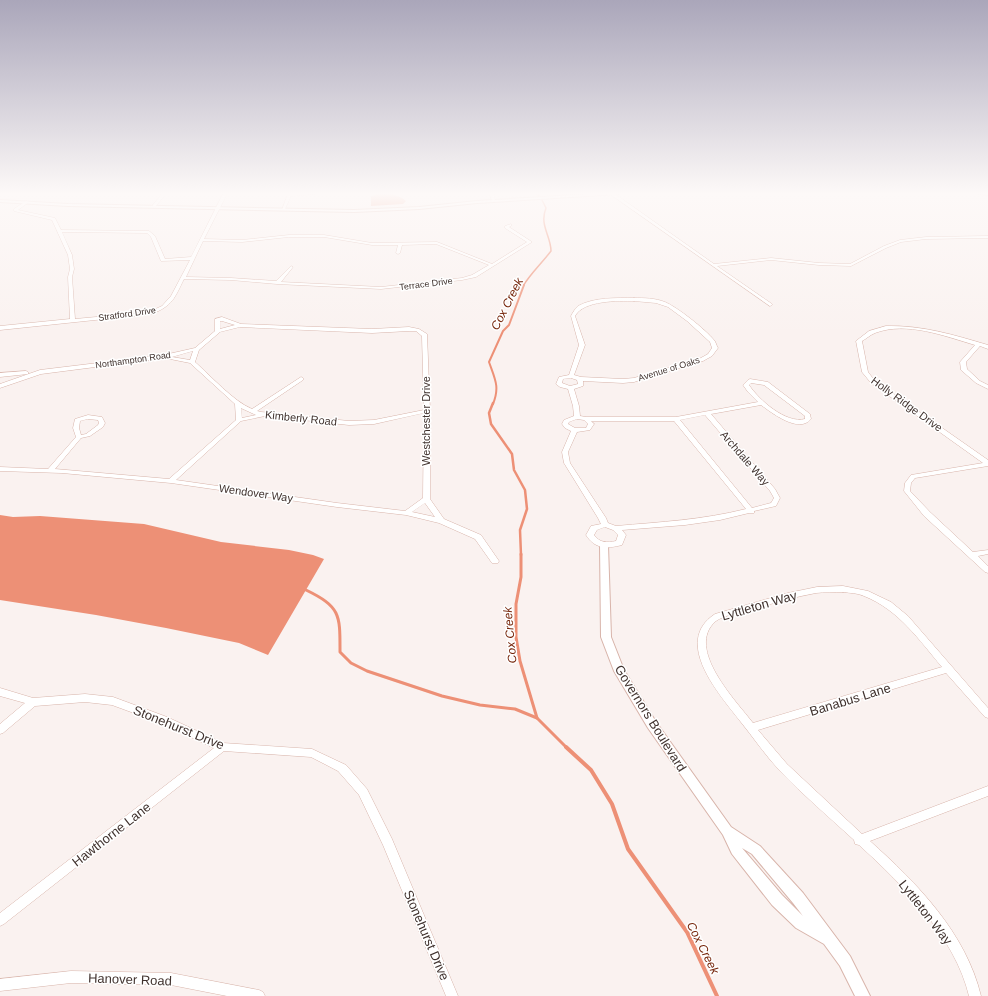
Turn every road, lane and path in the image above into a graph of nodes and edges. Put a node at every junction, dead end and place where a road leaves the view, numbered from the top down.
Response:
1 (63, 240) edge
2 (155, 240) edge
3 (202, 240) edge
4 (221, 240) edge
5 (247, 240) edge
6 (354, 240) edge
7 (528, 240) edge
8 (679, 240) edge
9 (905, 240) edge
10 (400, 243) junction
11 (398, 253) dead end
12 (193, 258) junction
13 (492, 265) junction
14 (714, 265) junction
15 (291, 266) dead end
16 (183, 278) junction
17 (277, 283) junction
18 (770, 305) dead end
19 (73, 321) junction
20 (240, 325) junction
21 (0, 328) edge
22 (409, 329) joint
23 (218, 331) junction
24 (979, 344) junction
25 (988, 347) edge
26 (197, 349) junction
27 (164, 357) junction
28 (192, 362) junction
29 (40, 372) junction
30 (0, 375) edge
31 (570, 376) junction
32 (301, 379) dead end
33 (580, 379) junction
34 (0, 386) edge
35 (988, 387) edge
36 (571, 388) junction
37 (238, 403) junction
38 (762, 403) junction
39 (253, 411) junction
40 (427, 411) junction
41 (707, 414) junction
42 (264, 415) junction
43 (577, 417) junction
44 (586, 419) junction
45 (676, 419) junction
46 (239, 420) junction
47 (574, 430) junction
48 (79, 437) dead end
49 (988, 463) edge
50 (0, 469) edge
51 (49, 471) junction
52 (171, 481) junction
53 (426, 499) junction
54 (751, 511) junction
55 (406, 513) junction
56 (441, 521) junction
57 (604, 525) junction
58 (616, 528) junction
59 (604, 545) junction
60 (988, 552) edge
61 (972, 555) junction
62 (495, 561) dead end
63 (988, 570) edge
64 (948, 669) junction
65 (0, 692) edge
66 (33, 702) junction
67 (988, 714) edge
68 (751, 728) junction
69 (0, 730) edge
70 (222, 747) junction
71 (988, 791) edge
72 (859, 840) junction
73 (0, 920) edge
74 (0, 985) edge
75 (259, 996) edge
76 (452, 996) edge
77 (863, 996) edge
78 (975, 996) edge

1 - 19 street
2 - 12 street
3 - 12 street, Stratford Drive
4 - 5 street
6 - 10 street
7 - 13 street, Terrace Drive
8 - 14 street
9 - 14 street
10 - 11 street
10 - 13 street
12 - 16 street, Stratford Drive
13 - 17 street, Terrace Drive
14 - 18 street
15 - 17 street
16 - 17 street, Terrace Drive
16 - 19 street, Stratford Drive
19 - 21 street, Stratford Drive
20 - 22 street, Northampton Road
20 - 23 street, Northampton Road
20 - 23 street, Northampton Road
22 - 40 street, Westchester Drive
23 - 26 street, Northampton Road
24 - 25 street, Holly Ridge Drive
24 - 35 street
24 - 49 street, Holly Ridge Drive
26 - 27 street, Northampton Road
26 - 28 street
27 - 28 street
27 - 29 street, Northampton Road
28 - 37 street, Kimberly Road
29 - 30 street, Northampton Road
29 - 34 street, Northampton Road
31 - 33 street
31 - 33 street, Avenue of Oaks
31 - 36 street
32 - 39 street
33 - 36 street
36 - 43 street
37 - 39 street, Kimberly Road
37 - 46 street
38 - 38 street
38 - 41 street
39 - 42 street, Kimberly Road
40 - 42 street, Kimberly Road
40 - 53 street, Westchester Drive
41 - 45 street
41 - 54 street, Archdale Way
42 - 46 street
43 - 44 street
43 - 47 street
44 - 45 street
44 - 47 street
45 - 54 street
46 - 52 street
47 - 57 street
48 - 51 street
49 - 61 street
50 - 51 street, Wendover Way
51 - 52 street, Wendover Way
52 - 55 street, Wendover Way
53 - 55 street
53 - 56 street
54 - 58 street, Archdale Way
55 - 56 street, Wendover Way
56 - 62 street, Wendover Way
57 - 58 street
57 - 59 street
58 - 59 street
59 - 77 street, Governors Boulevard
60 - 61 street
61 - 63 street
64 - 67 street, Lyttleton Way
64 - 68 street, Banabus Lane
64 - 68 street, Lyttleton Way
65 - 66 street, Stonehurst Drive
66 - 69 street
66 - 70 street, Stonehurst Drive
68 - 72 street, Lyttleton Way
70 - 73 street, Hawthorne Lane
70 - 76 street, Stonehurst Drive
71 - 72 street
72 - 78 street, Lyttleton Way
74 - 75 street, Hanover Road

